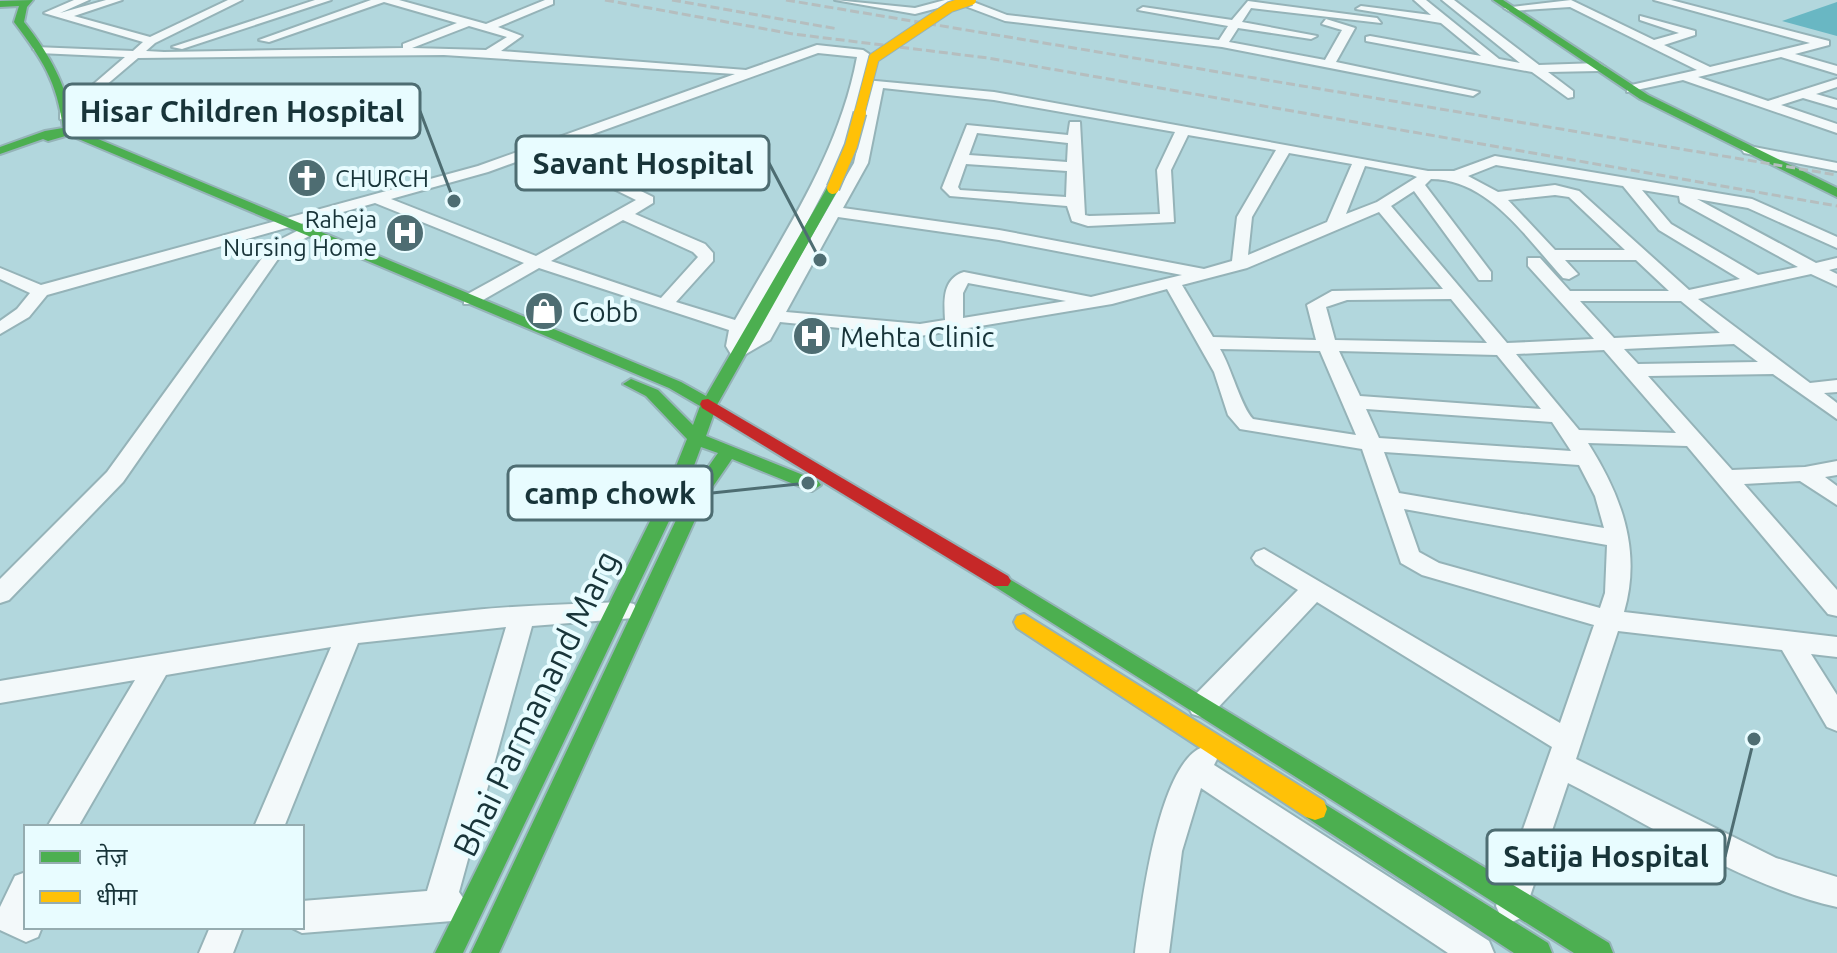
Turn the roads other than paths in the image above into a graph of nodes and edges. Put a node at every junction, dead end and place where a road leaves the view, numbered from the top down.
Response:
1 (84, 0) edge
2 (117, 0) edge
3 (237, 0) edge
4 (326, 0) edge
5 (384, 0) edge
6 (840, 0) edge
7 (958, 0) edge
8 (971, 0) edge
9 (1293, 0) edge
10 (1401, 0) edge
11 (1419, 0) edge
12 (1447, 0) edge
13 (1659, 0) edge
14 (549, 2) dead end
15 (1567, 2) edge
16 (405, 4) junction
17 (884, 4) edge
18 (1144, 4) edge
19 (1503, 4) edge
20 (11, 6) edge
21 (1692, 9) junction
22 (1389, 13) junction
23 (58, 17) junction
24 (1240, 17) junction
25 (1644, 18) junction
26 (1443, 20) junction
27 (1320, 21) junction
28 (1377, 21) dead end
29 (470, 22) junction
30 (1345, 25) junction
31 (1612, 25) junction
32 (489, 27) junction
33 (1408, 31) junction
34 (1121, 32) junction
35 (1311, 36) junction
36 (1370, 39) junction
37 (265, 40) dead end
38 (149, 42) junction
39 (297, 43) dead end
40 (1831, 43) edge
41 (1222, 44) junction
42 (1650, 45) junction
43 (415, 48) junction
44 (39, 49) junction
45 (490, 53) junction
46 (1783, 54) junction
47 (134, 55) junction
48 (1298, 58) junction
49 (1496, 62) junction
50 (1329, 64) junction
51 (1599, 67) junction
52 (1535, 69) junction
53 (1837, 70) edge
54 (750, 71) junction
55 (1711, 72) junction
56 (1688, 78) junction
57 (1837, 83) edge
58 (858, 84) junction
59 (878, 84) junction
60 (1556, 85) junction
61 (1632, 89) junction
62 (1473, 92) dead end
63 (1568, 94) dead end
64 (1803, 94) junction
65 (1837, 104) edge
66 (1766, 106) junction
67 (1076, 111) junction
68 (67, 123) junction
69 (47, 124) junction
70 (1837, 129) edge
71 (1183, 131) junction
72 (1074, 140) junction
73 (0, 143) edge
74 (544, 149) junction
75 (1284, 149) junction
76 (83, 150) junction
77 (1749, 150) junction
78 (0, 156) edge
79 (960, 159) junction
80 (1360, 162) junction
81 (1074, 167) junction
82 (1837, 167) edge
83 (1456, 175) junction
84 (1421, 180) junction
85 (1629, 184) junction
86 (1670, 190) junction
87 (1837, 193) edge
88 (1496, 197) junction
89 (380, 200) junction
90 (1074, 202) junction
91 (1382, 205) junction
92 (836, 212) junction
93 (624, 215) junction
94 (1334, 224) junction
95 (268, 229) junction
96 (295, 231) junction
97 (1837, 243) edge
98 (1642, 255) junction
99 (1543, 258) junction
100 (542, 262) junction
101 (1837, 263) edge
102 (1241, 264) junction
103 (1815, 270) junction
104 (0, 273) edge
105 (1207, 274) junction
106 (1485, 276) dead end
107 (1837, 281) edge
108 (1758, 282) junction
109 (1173, 284) junction
110 (1569, 285) junction
111 (40, 291) junction
112 (1455, 294) junction
113 (1686, 296) junction
114 (470, 300) junction
115 (1096, 302) junction
116 (664, 305) junction
117 (774, 316) junction
118 (955, 326) junction
119 (740, 327) junction
120 (0, 328) edge
121 (1739, 338) junction
122 (1208, 343) junction
123 (1609, 343) junction
124 (1327, 345) junction
125 (1501, 349) junction
126 (739, 352) junction
127 (1777, 368) junction
128 (1633, 370) junction
129 (1837, 386) edge
130 (1806, 389) junction
131 (1354, 402) junction
132 (709, 405) junction
133 (1837, 413) edge
134 (1557, 416) junction
135 (1572, 436) junction
136 (696, 438) junction
137 (1694, 440) junction
138 (1371, 444) junction
139 (727, 453) junction
140 (1587, 459) junction
141 (1837, 468) edge
142 (1805, 474) junction
143 (1726, 478) junction
144 (1837, 497) edge
145 (1391, 499) junction
146 (1619, 539) junction
147 (1264, 558) dead end
148 (942, 568) dead end
149 (1315, 589) junction
150 (0, 594) edge
151 (1837, 607) edge
152 (615, 611) junction
153 (643, 612) junction
154 (522, 616) junction
155 (1015, 616) dead end
156 (1609, 620) junction
157 (349, 634) junction
158 (1790, 642) junction
159 (1837, 647) edge
160 (158, 665) junction
161 (0, 692) edge
162 (1202, 706) junction
163 (1837, 719) edge
164 (1240, 730) junction
165 (1564, 754) junction
166 (1204, 757) junction
167 (63, 825) edge
168 (270, 825) edge
169 (24, 891) edge
170 (1837, 892) edge
171 (509, 900) junction
172 (1514, 900) junction
173 (472, 903) junction
174 (439, 906) junction
175 (304, 917) edge
176 (24, 925) edge
177 (226, 929) edge
178 (1503, 929) junction
179 (216, 953) edge
180 (449, 953) edge
181 (485, 953) edge
182 (1152, 953) edge
183 (1477, 953) edge
184 (1538, 953) edge
185 (1599, 953) edge

1 - 23 street
2 - 23 street
3 - 38 street
4 - 38 street
5 - 16 street
5 - 37 street
6 - 17 street
7 - 17 street
7 - 34 street
8 - 126 main road, Bhai Parmanand Marg, bridge
9 - 22 street
10 - 22 street
11 - 26 street
12 - 52 street
13 - 21 street
14 - 32 street
15 - 19 street
15 - 31 street
16 - 29 street
16 - 39 street
18 - 24 street
18 - 34 street
19 - 51 main road
20 - 44 main road
20 - 69 main road
21 - 25 street
21 - 40 street
22 - 33 street
23 - 38 street
24 - 27 street
24 - 28 street
24 - 35 street
24 - 41 street
25 - 31 street
25 - 42 street
26 - 33 street
26 - 49 street
27 - 30 street
27 - 35 street
29 - 32 street
29 - 43 street
30 - 36 street
30 - 50 street
31 - 42 street
32 - 45 street
33 - 36 street
33 - 49 street
34 - 41 street
35 - 48 street
36 - 60 street
38 - 47 street
40 - 46 street
41 - 48 street
42 - 55 street
43 - 45 street
43 - 47 street
44 - 47 street
44 - 68 main road
45 - 54 street
46 - 53 street
46 - 55 street
47 - 68 street
48 - 50 street
49 - 52 street
50 - 62 street
51 - 52 street
51 - 61 main road
52 - 60 street
54 - 58 street
54 - 74 street
55 - 56 street
56 - 61 street
56 - 66 street
57 - 64 street
58 - 59 street
58 - 119 street
59 - 67 street
59 - 92 street
60 - 63 street
61 - 77 main road
64 - 65 street
64 - 66 street
66 - 70 street
67 - 71 street
67 - 72 street
68 - 69 main road
68 - 96 main road
69 - 73 main road
69 - 76 main road
69 - 78 main road
71 - 75 street
71 - 90 street
72 - 79 street
72 - 81 street
74 - 89 street
74 - 93 street
75 - 80 street
75 - 102 street
76 - 78 main road
76 - 95 main road
77 - 82 street
77 - 87 main road
79 - 81 street
79 - 90 street
80 - 84 street
80 - 94 street
81 - 90 street
83 - 84 street
83 - 85 street
83 - 88 street
84 - 91 street
84 - 106 street
85 - 86 street
85 - 108 street
86 - 97 street
86 - 103 street
88 - 98 street
88 - 99 street
89 - 96 street
89 - 100 street
91 - 94 street
91 - 112 street
92 - 105 street
92 - 117 street
93 - 100 street
93 - 116 street
94 - 102 street
95 - 96 main road
95 - 111 street
96 - 114 main road
96 - 136 main road
96 - 150 street
98 - 99 street
98 - 113 street
99 - 110 street
100 - 114 street
100 - 116 street
101 - 103 street
102 - 105 street
103 - 107 street
103 - 108 street
104 - 111 street
105 - 109 street
108 - 113 street
109 - 115 street
109 - 122 street
110 - 113 street
110 - 123 street
111 - 120 street
112 - 124 street
112 - 125 street
113 - 121 street
114 - 132 main road
115 - 118 street
115 - 118 street
116 - 119 street
117 - 118 street
117 - 126 street
119 - 126 street
121 - 123 street
121 - 127 street
122 - 124 street
122 - 138 street
123 - 125 street
123 - 128 street
124 - 125 street
124 - 131 street
125 - 134 street
126 - 132 main road, Bhai Parmanand Marg
127 - 128 street
127 - 130 street
128 - 137 street
129 - 130 street
130 - 133 street
131 - 134 street
131 - 138 street
132 - 136 main road, Bhai Parmanand Marg
132 - 162 main road
134 - 135 street
135 - 137 street
135 - 140 street
136 - 139 main road
136 - 152 main road, Bhai Parmanand Marg
137 - 143 street
138 - 140 street
138 - 145 street
139 - 148 main road
139 - 153 main road, Bhai Parmanand Marg
140 - 146 street
141 - 142 street
142 - 143 street
142 - 144 street
143 - 151 street
145 - 146 street
145 - 156 street
146 - 156 street
147 - 149 street
149 - 162 street
149 - 165 street
152 - 153 street
152 - 154 street
152 - 173 main road, Bhai Parmanand Marg
153 - 171 main road, Bhai Parmanand Marg
154 - 157 street
154 - 174 street
155 - 166 main road
156 - 158 street
156 - 165 street
157 - 160 street
157 - 168 street
158 - 159 street
158 - 163 street
160 - 161 street
160 - 167 street
162 - 164 main road
164 - 166 street
164 - 172 main road
165 - 170 street
165 - 172 street
166 - 178 main road
166 - 182 street
166 - 183 street
169 - 176 street
171 - 173 street
171 - 181 main road, Bhai Parmanand Marg
172 - 178 street
172 - 185 main road
173 - 174 street
173 - 180 main road, Bhai Parmanand Marg
174 - 175 street
177 - 179 street
178 - 184 main road

